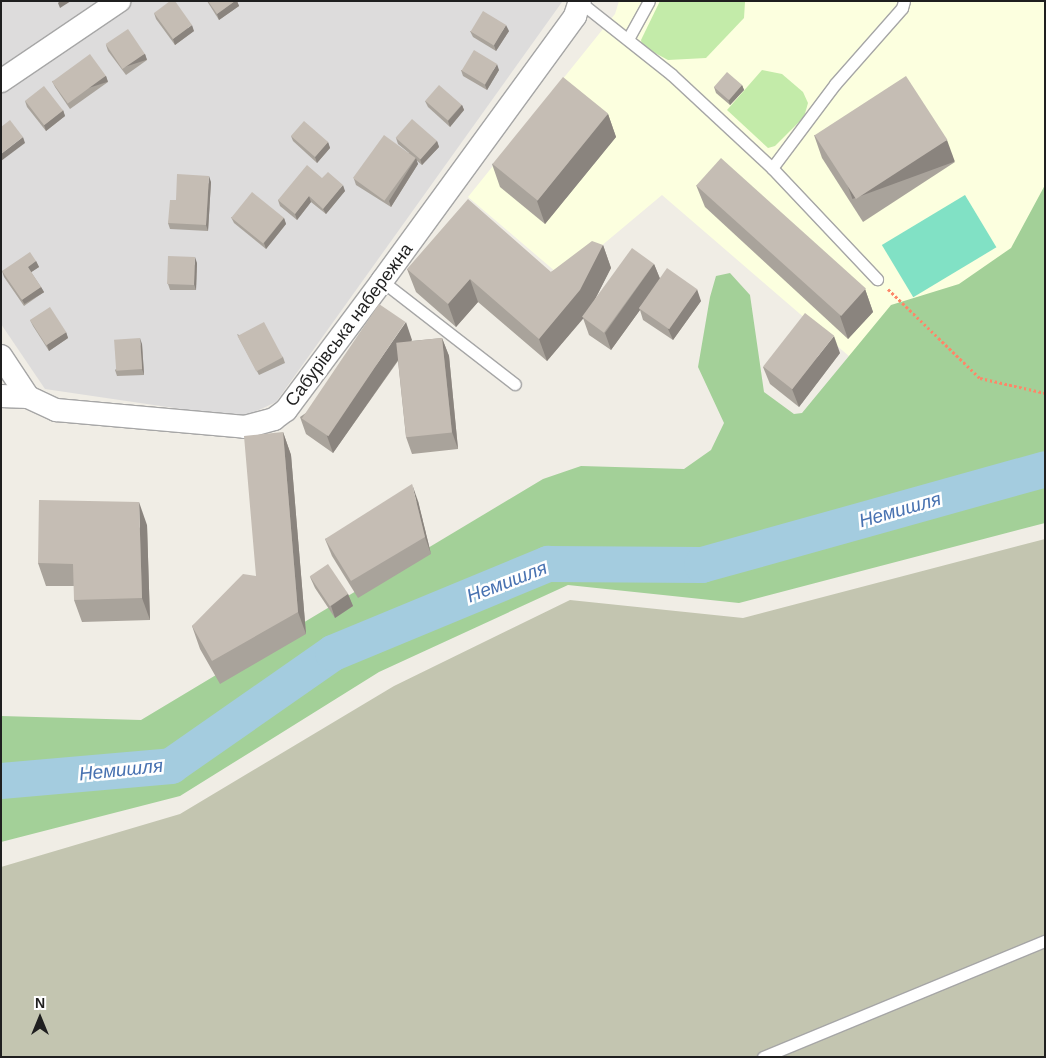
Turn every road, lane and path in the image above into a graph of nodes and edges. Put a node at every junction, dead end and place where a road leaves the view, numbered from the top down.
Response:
1 (119, 1) edge
2 (580, 1) edge
3 (649, 1) edge
4 (904, 1) edge
5 (628, 39) junction
6 (1, 81) edge
7 (772, 168) junction
8 (877, 279) joint
9 (382, 281) junction
10 (1, 356) edge
11 (515, 384) dead end
12 (1045, 393) edge
13 (1, 396) edge
14 (28, 397) junction
15 (1045, 941) edge
16 (763, 1057) edge

1 - 6 street
2 - 5 lane
2 - 9 street, Сабурівська набережна
3 - 5 lane
4 - 7 lane
5 - 7 lane
7 - 8 lane
8 - 12 path
9 - 11 lane
9 - 14 street, Сабурівська набережна
10 - 14 street
13 - 14 street, Сабурівська набережна
15 - 16 lane

